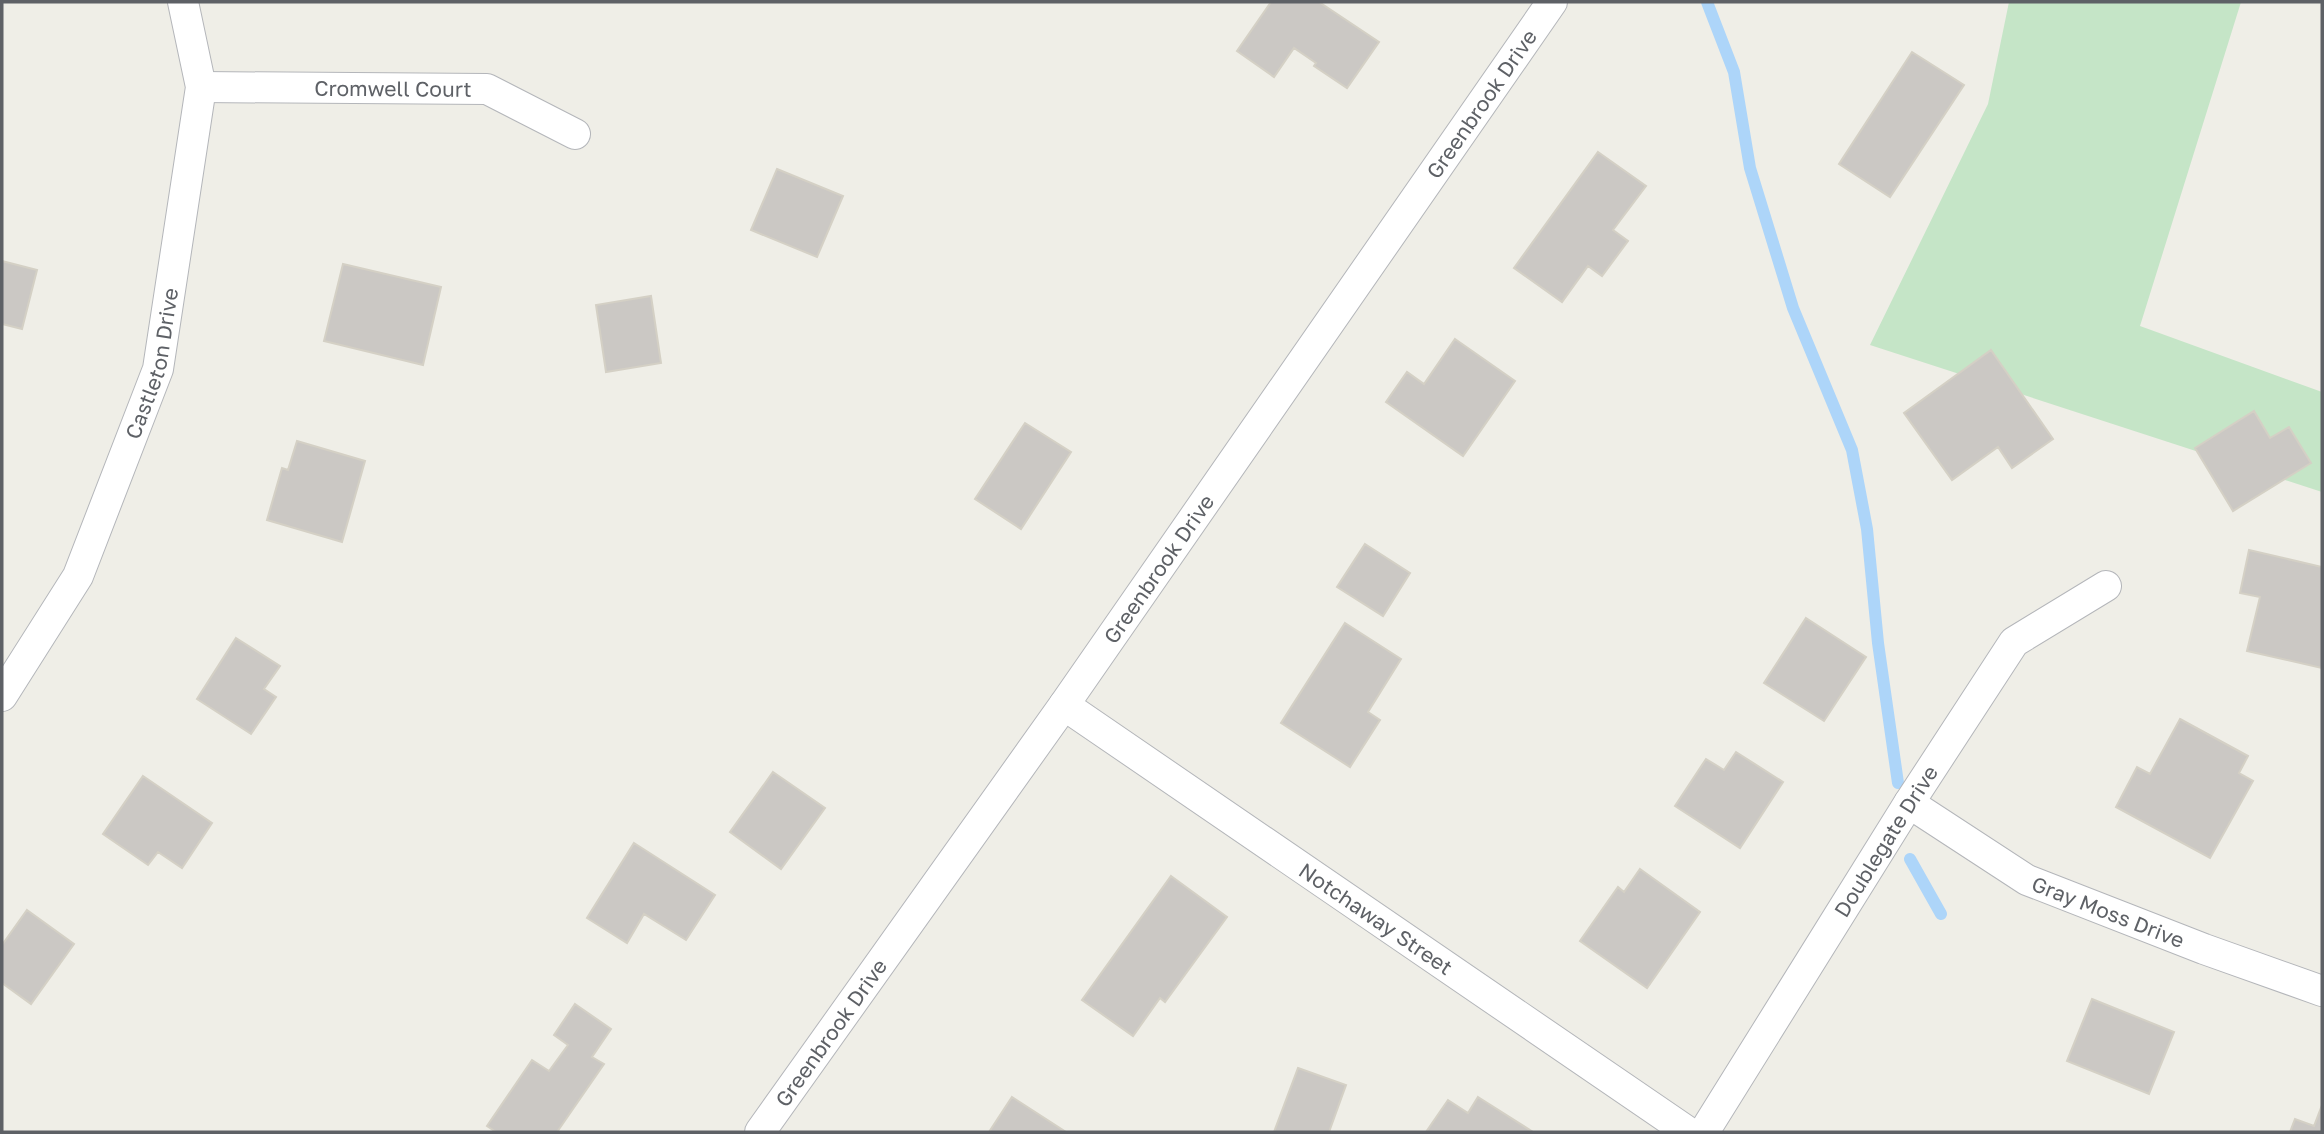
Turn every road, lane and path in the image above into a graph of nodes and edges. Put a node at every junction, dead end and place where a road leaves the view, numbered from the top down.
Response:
1 (183, 2) edge
2 (1552, 2) edge
3 (201, 87) junction
4 (575, 134) dead end
5 (2106, 586) dead end
6 (2, 696) edge
7 (1064, 705) junction
8 (1909, 803) junction
9 (2322, 991) edge
10 (760, 1132) edge
11 (1688, 1132) edge
12 (1703, 1132) edge

1 - 3 street, Castleton Drive
2 - 7 street, Greenbrook Drive
3 - 4 street, Cromwell Court
3 - 6 street, Castleton Drive
5 - 8 street, Doublegate Drive
7 - 10 street, Greenbrook Drive
7 - 11 street, Notchaway Street
8 - 9 street, Gray Moss Drive
8 - 12 street, Doublegate Drive

